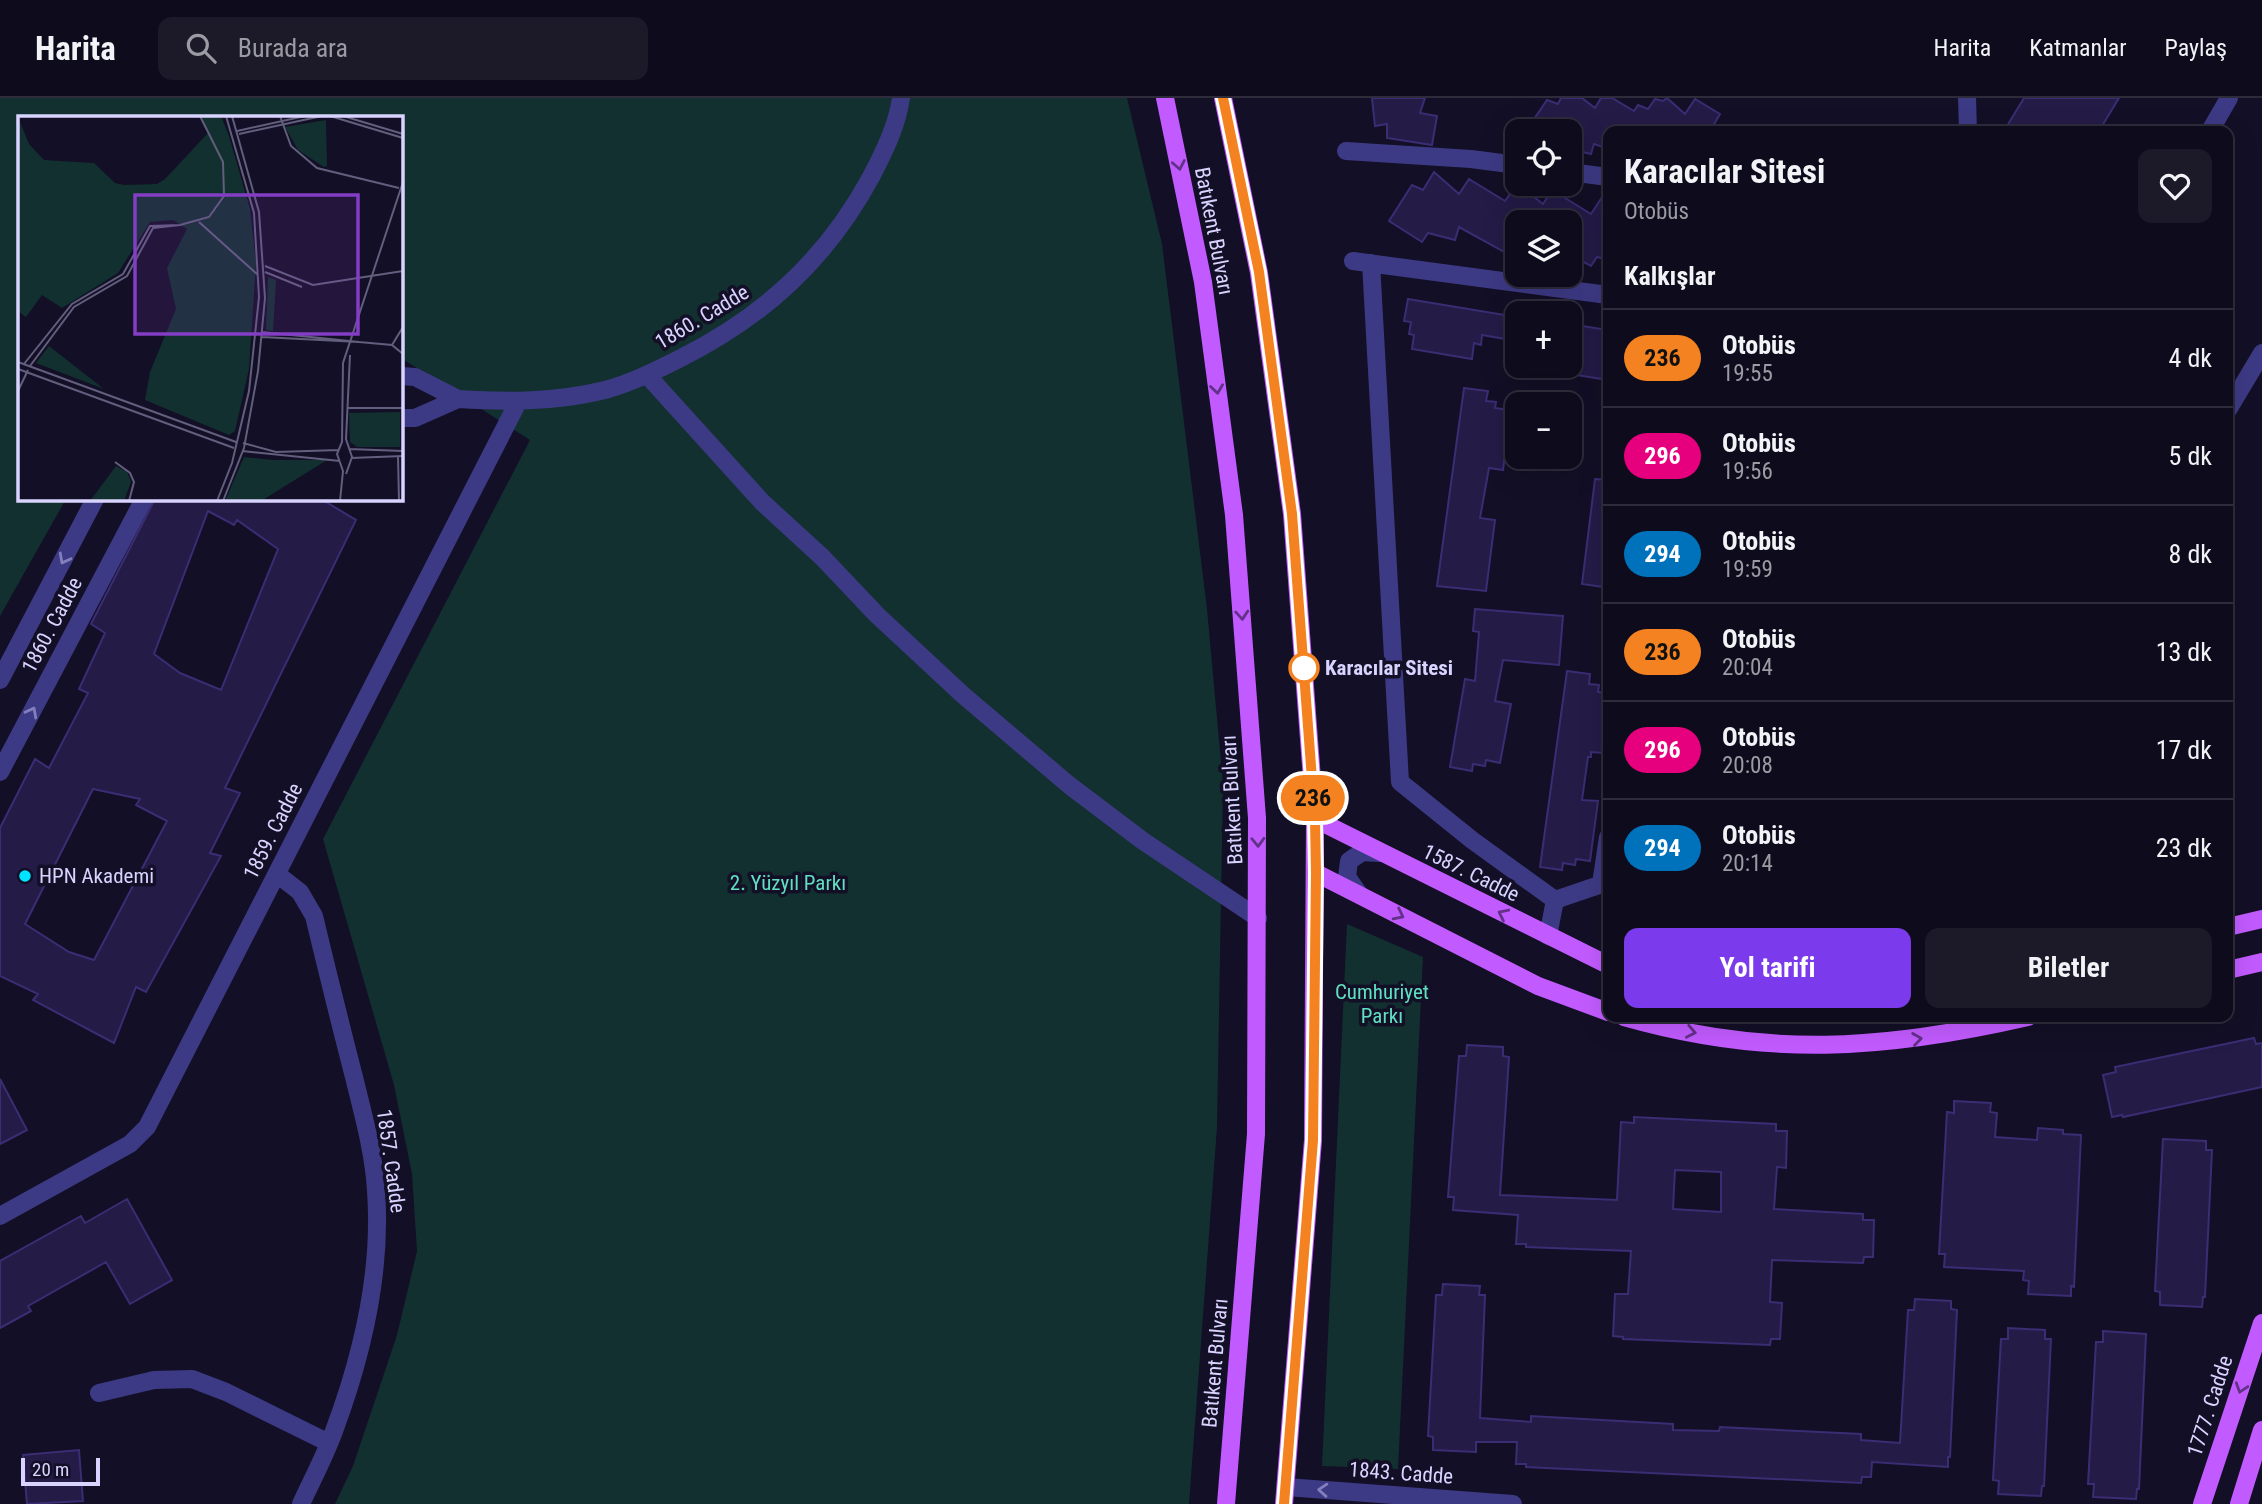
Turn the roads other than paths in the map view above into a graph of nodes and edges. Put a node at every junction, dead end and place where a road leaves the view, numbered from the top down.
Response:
1 (901, 98) edge
2 (1165, 98) edge
3 (1223, 98) edge
4 (1967, 98) edge
5 (2229, 98) edge
6 (1968, 126) edge
7 (2213, 126) edge
8 (1346, 151) dead end
9 (1505, 163) edge
10 (1582, 174) edge
11 (1603, 176) edge
12 (1353, 261) dead end
13 (1371, 263) junction
14 (1603, 294) edge
15 (2262, 353) edge
16 (647, 375) junction
17 (402, 376) edge
18 (458, 399) junction
19 (518, 402) junction
20 (2233, 402) edge
21 (402, 418) edge
22 (94, 500) edge
23 (143, 500) edge
24 (0, 680) edge
25 (0, 772) edge
26 (1315, 819) junction
27 (1380, 853) junction
28 (1316, 873) junction
29 (277, 874) junction
30 (1603, 884) edge
31 (1359, 894) junction
32 (1555, 900) junction
33 (1258, 918) junction
34 (2262, 919) edge
35 (2233, 926) edge
36 (1548, 936) junction
37 (2262, 962) edge
38 (1603, 963) edge
39 (2233, 969) edge
40 (1603, 1010) edge
41 (1648, 1022) edge
42 (2006, 1022) edge
43 (0, 1216) edge
44 (2262, 1323) edge
45 (99, 1393) dead end
46 (2262, 1430) edge
47 (329, 1443) junction
48 (1285, 1495) edge
49 (301, 1504) edge
50 (1226, 1504) edge
51 (1513, 1504) edge
52 (2202, 1504) edge
53 (2239, 1504) edge

1 - 16 street, 1860. Cadde
2 -> 33 main road, Batıkent Bulvarı
3 - 26 main road, Batıkent Bulvarı
4 - 6 street
5 - 7 street
8 - 9 street
10 - 11 street
12 - 13 street
13 - 14 street
13 - 32 street
15 - 20 street
16 - 19 street, 1860. Cadde
16 - 33 street
17 - 18 street, 1860. Cadde
18 - 19 street, 1860. Cadde
18 - 21 street, 1860. Cadde
19 - 29 street, 1859. Cadde
22 -> 24 street, 1860. Cadde
25 -> 23 street, 1860. Cadde
26 - 27 main road, 1587. Cadde
26 - 28 main road, Batıkent Bulvarı
27 - 31 street
36 -> 27 main road, 1587. Cadde
28 - 31 main road
28 - 48 main road, Batıkent Bulvarı
29 - 43 street, 1859. Cadde
29 - 47 street, 1857. Cadde
30 - 32 street
31 -> 40 main road
32 - 36 street
33 - 50 main road, Batıkent Bulvarı
34 - 35 main road
36 - 38 main road, 1587. Cadde
37 - 39 main road
41 -> 42 main road
44 -> 52 main road, 1777. Cadde
45 - 47 street
46 - 53 main road
47 - 49 street, 1857. Cadde
51 -> 48 street, 1843. Cadde

